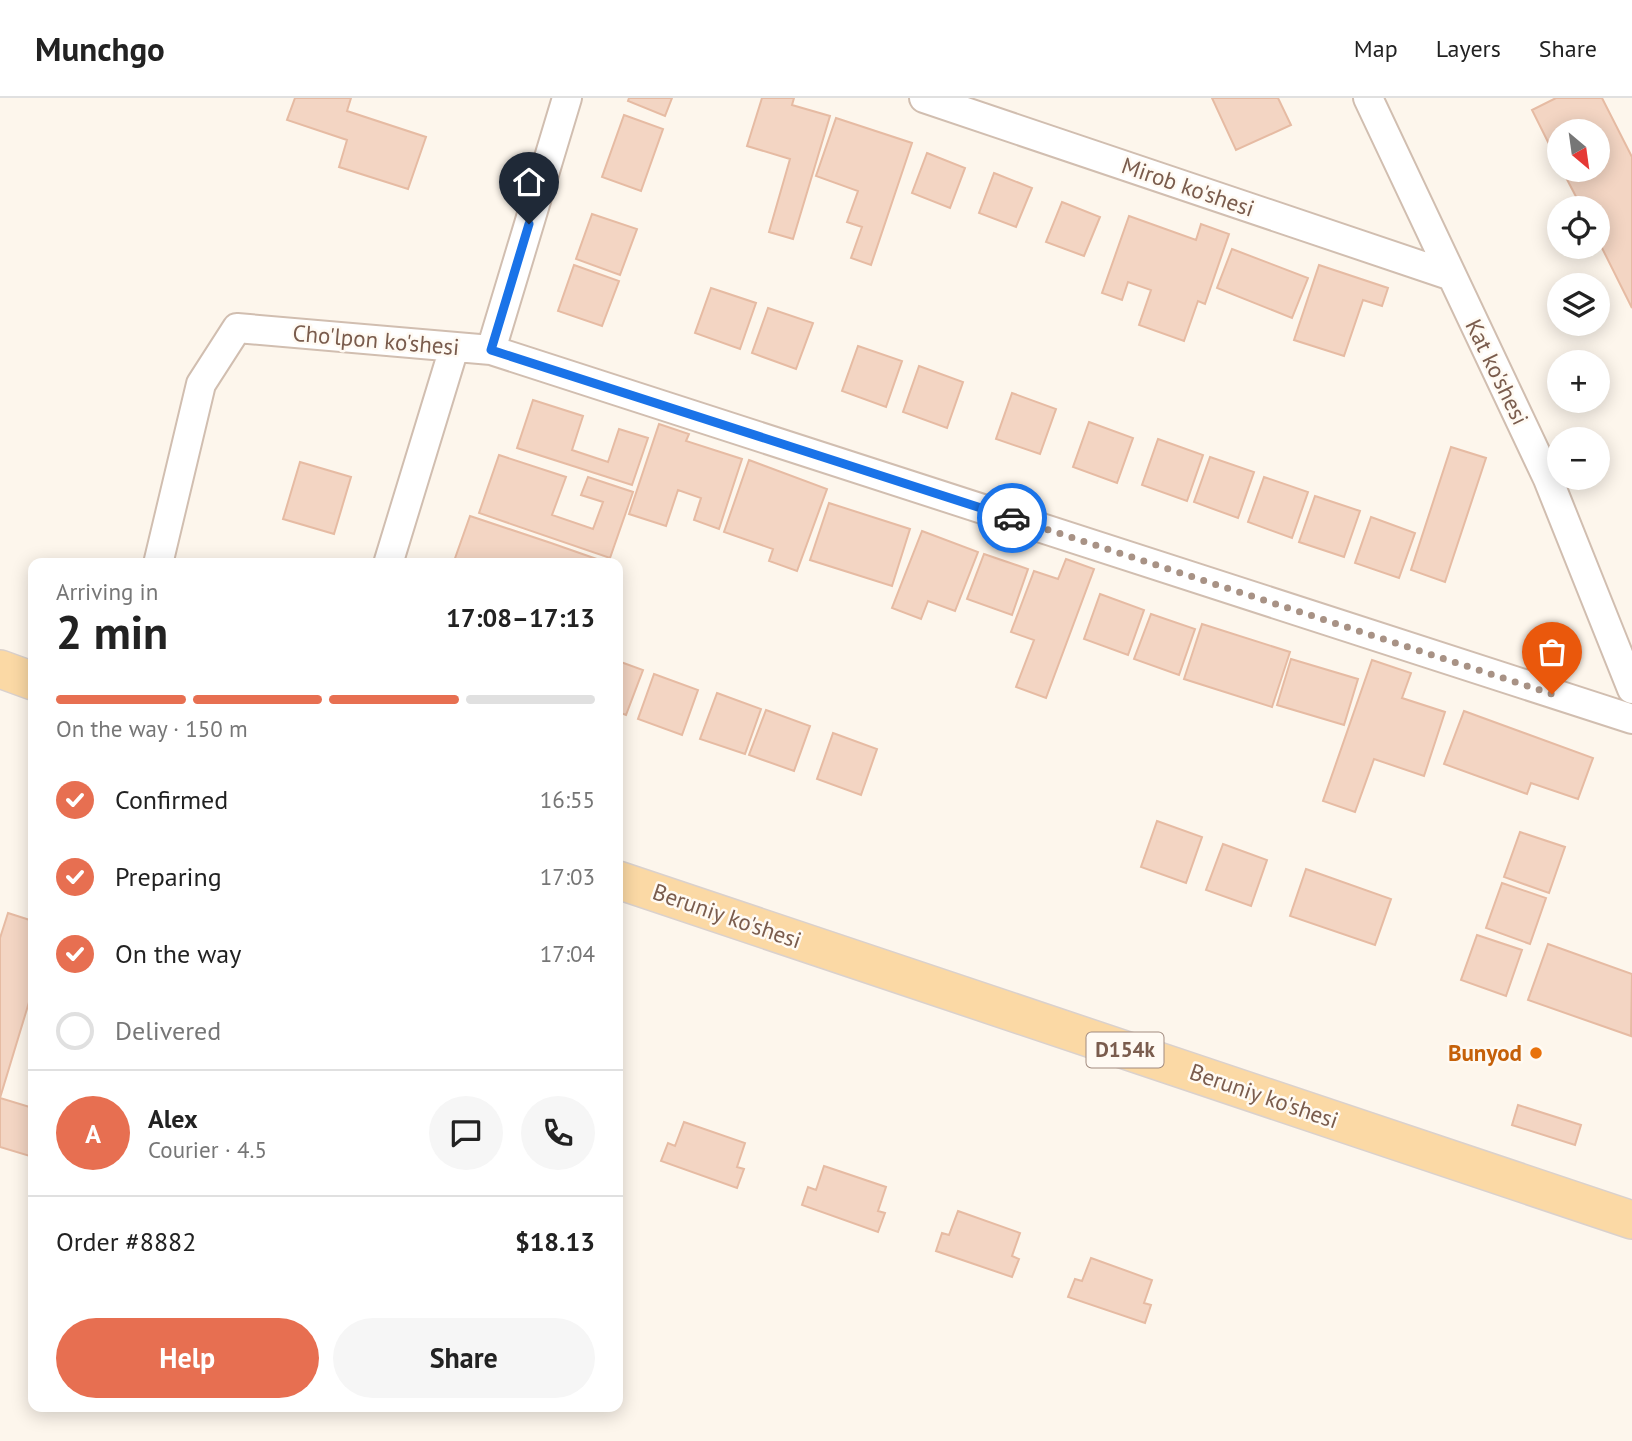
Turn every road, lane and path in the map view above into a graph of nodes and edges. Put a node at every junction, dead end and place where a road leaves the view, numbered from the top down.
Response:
1 (567, 98) edge
2 (924, 98) edge
3 (1368, 98) edge
4 (1452, 276) junction
5 (454, 348) junction
6 (491, 350) junction
7 (159, 558) edge
8 (390, 558) edge
9 (0, 669) edge
10 (28, 679) edge
11 (1632, 689) edge
12 (1632, 719) edge
13 (623, 882) edge
14 (1632, 1220) edge

1 - 6 street
2 - 4 street, Mirob ko'shesi
3 - 4 street, Kat ko'shesi
4 - 11 street, Kat ko'shesi
5 - 6 street, Cho'lpon ko'shesi
5 - 7 street, Cho'lpon ko'shesi
5 - 8 street
6 - 12 street, Cho'lpon ko'shesi
9 - 10 main road
13 - 14 main road, Beruniy ko'shesi / D154k

